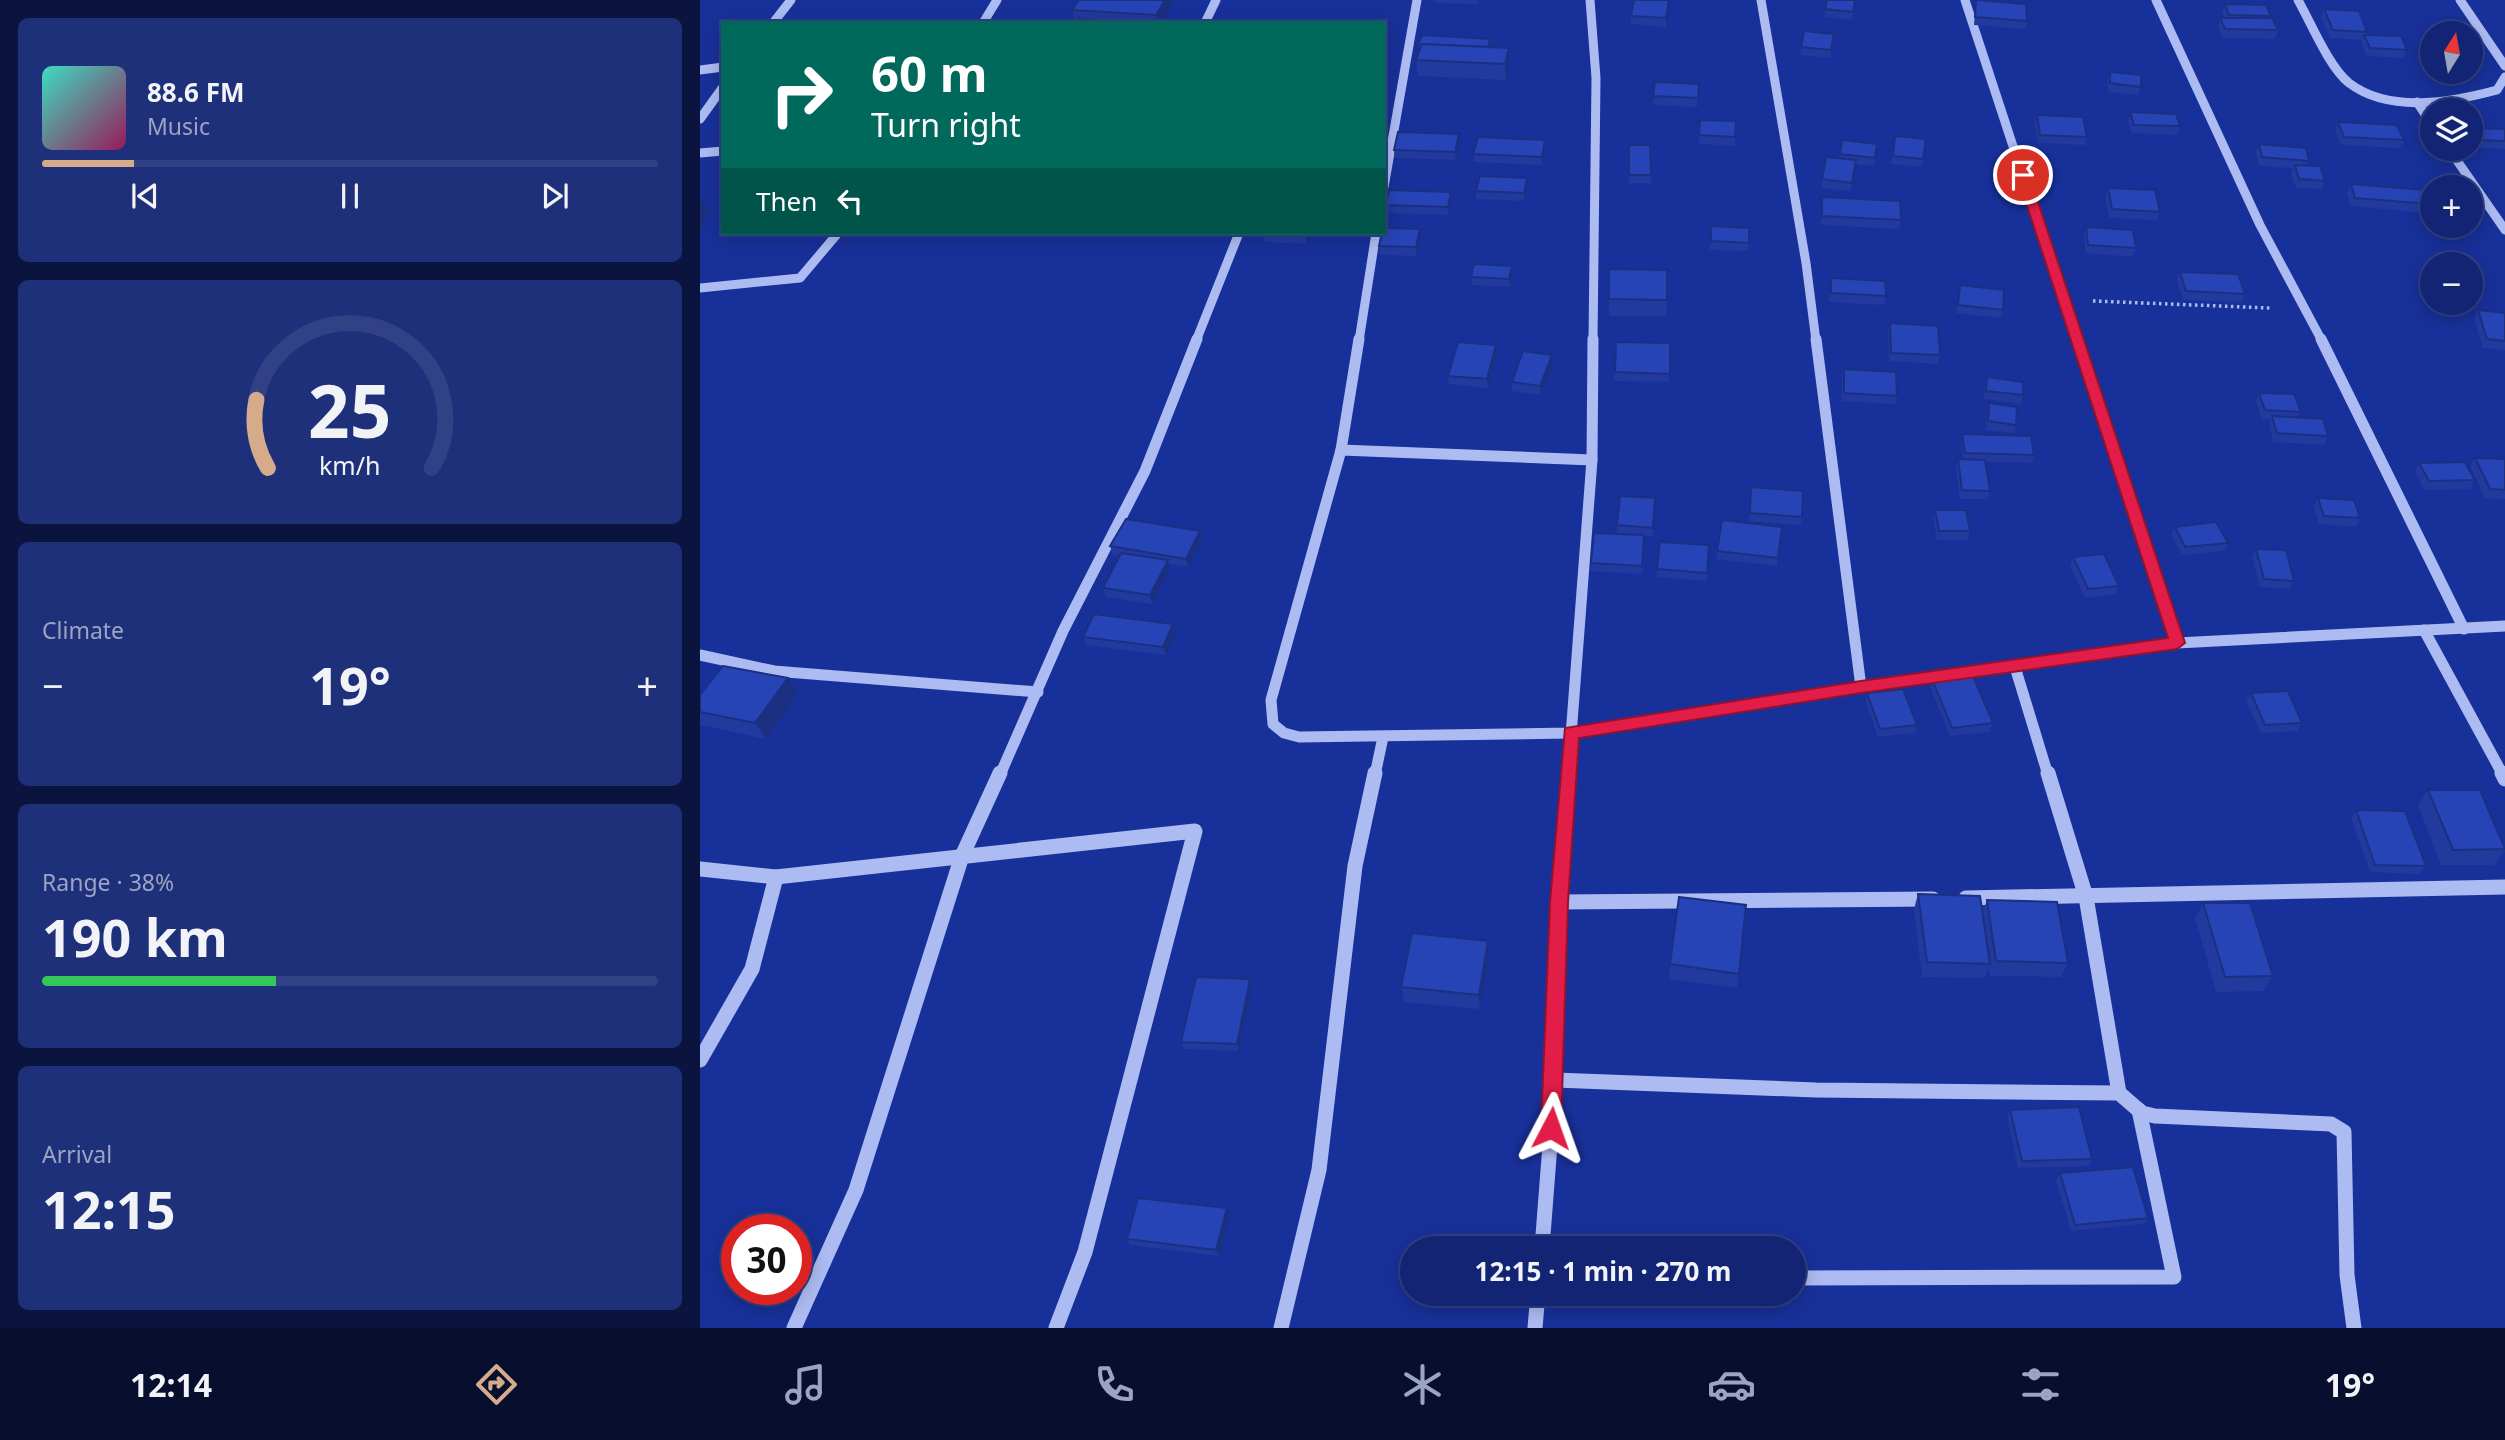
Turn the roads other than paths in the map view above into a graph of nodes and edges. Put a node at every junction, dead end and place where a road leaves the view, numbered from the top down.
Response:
1 (791, 0) edge
2 (997, 0) edge
3 (1216, 0) edge
4 (1416, 0) edge
5 (1590, 0) edge
6 (1762, 0) edge
7 (1965, 0) edge
8 (2156, 0) edge
9 (2298, 0) edge
10 (2460, 0) edge
11 (775, 21) edge
12 (984, 21) edge
13 (1206, 21) edge
14 (2505, 66) edge
15 (721, 67) edge
16 (700, 70) edge
17 (2505, 78) edge
18 (721, 90) edge
19 (2417, 103) junction
20 (2420, 107) edge
21 (700, 119) edge
22 (721, 151) edge
23 (700, 153) edge
24 (2457, 161) edge
25 (1386, 175) edge
26 (2505, 230) edge
27 (836, 235) edge
28 (1238, 235) edge
29 (1376, 235) edge
30 (700, 288) edge
31 (1340, 450) junction
32 (1592, 460) junction
33 (2505, 626) edge
34 (2464, 629) junction
35 (2424, 630) junction
36 (2177, 643) junction
37 (700, 655) edge
38 (2015, 667) junction
39 (1861, 687) junction
40 (1038, 692) junction
41 (1571, 733) junction
42 (1383, 737) junction
43 (2505, 779) edge
44 (962, 856) junction
45 (700, 870) edge
46 (776, 877) junction
47 (2505, 887) edge
48 (2086, 897) junction
49 (1559, 902) junction
50 (700, 1060) edge
51 (1555, 1080) junction
52 (2119, 1093) junction
53 (2139, 1110) junction
54 (1543, 1236) edge
55 (1806, 1278) edge
56 (1537, 1306) edge
57 (794, 1328) edge
58 (1056, 1328) edge
59 (1281, 1328) edge
60 (1535, 1328) edge
61 (2354, 1328) edge

1 - 11 street
2 - 12 street
3 - 13 street
4 - 25 street
5 - 32 street
6 - 39 street
7 - 36 street
8 - 34 street
9 - 19 street
10 - 14 street
15 - 16 street
17 - 19 street
18 - 21 street
19 - 20 street
22 - 23 street
24 - 26 street
27 - 30 street
28 - 40 street
29 - 31 street
31 - 32 street
31 - 42 street
32 - 41 street
33 - 34 street
34 - 35 street
35 - 36 street
35 - 43 street
36 - 38 street
37 - 40 street
38 - 39 street
38 - 48 street
39 - 41 street
40 - 44 street
41 - 42 street
41 - 49 street
42 - 59 street
44 - 46 street
44 - 57 street
44 - 58 street
45 - 46 street
46 - 50 street
47 - 48 street
48 - 49 street
48 - 52 street
49 - 51 street
51 - 52 street
51 - 54 street
52 - 53 street
53 - 55 street
53 - 61 street
56 - 60 street

